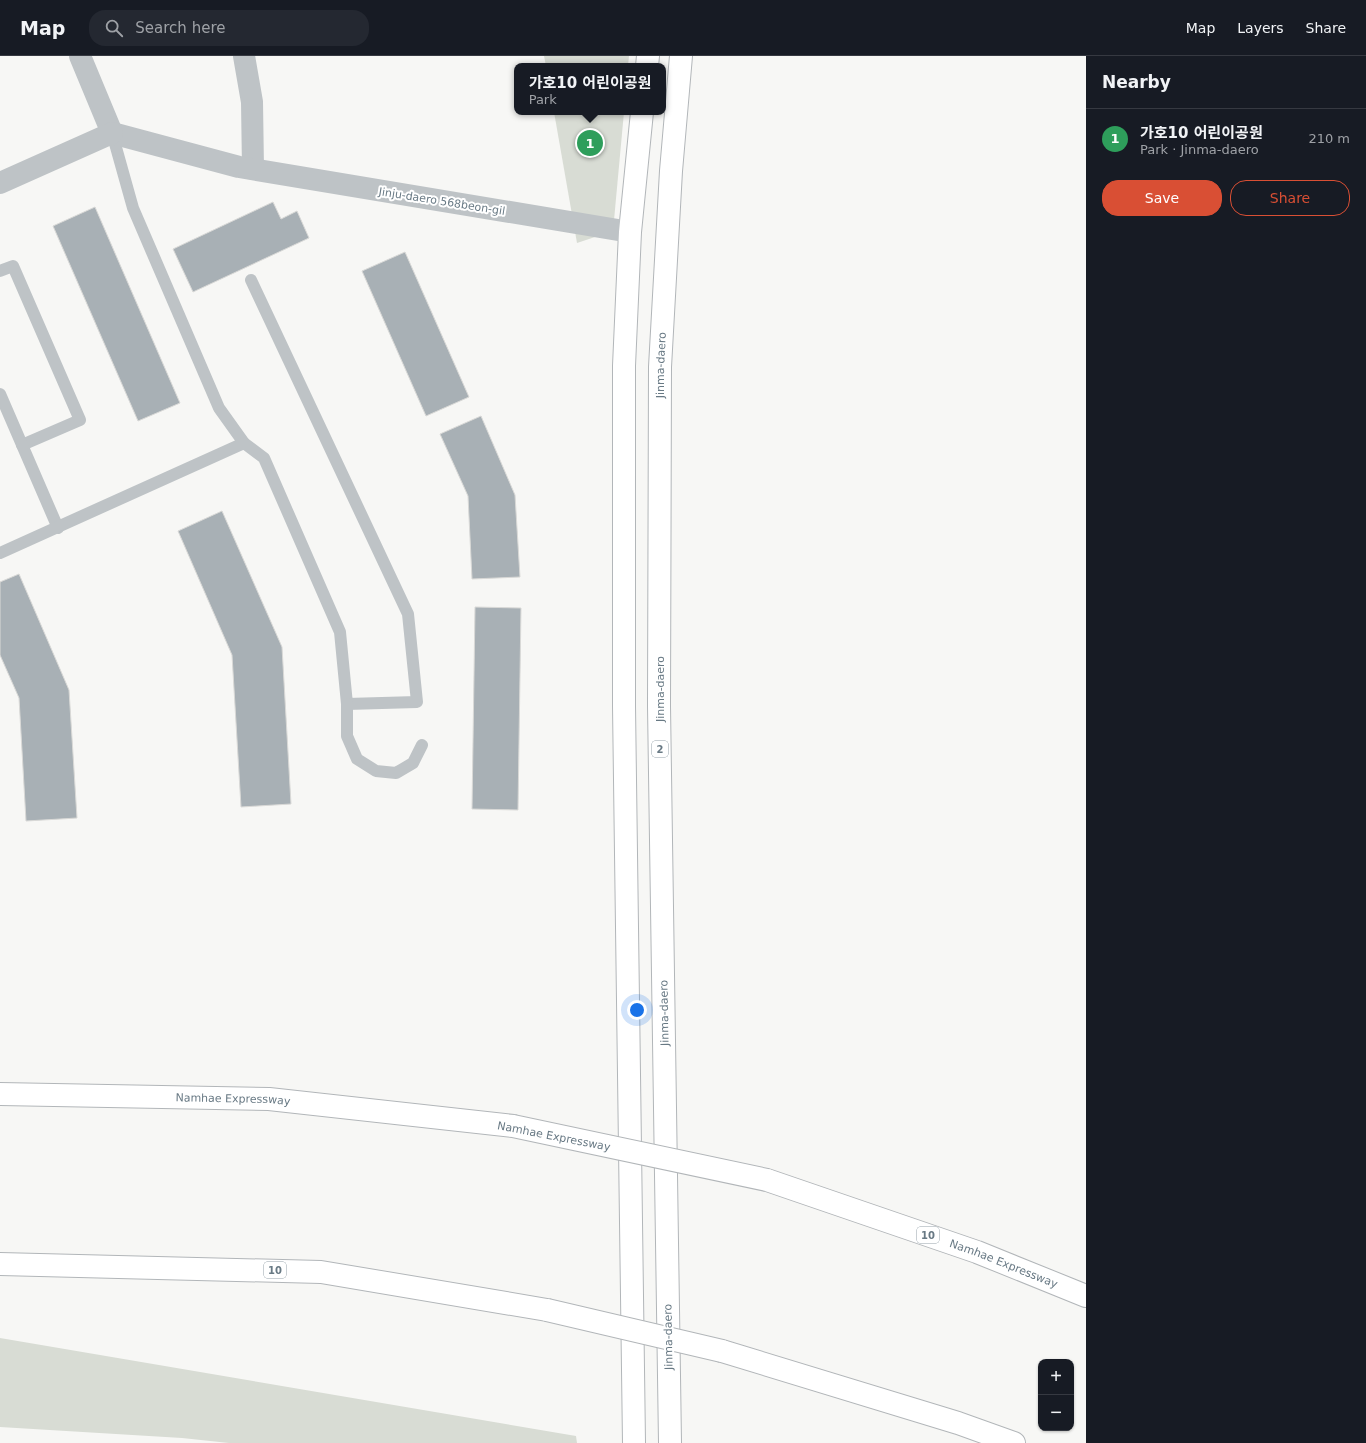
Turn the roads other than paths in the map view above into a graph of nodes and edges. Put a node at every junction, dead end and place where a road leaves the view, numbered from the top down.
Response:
1 (80, 56) edge
2 (244, 56) edge
3 (680, 56) edge
4 (642, 115) edge
5 (112, 133) junction
6 (253, 169) junction
7 (0, 182) edge
8 (630, 232) junction
9 (0, 271) edge
10 (250, 280) dead end
11 (0, 394) edge
12 (244, 443) junction
13 (22, 445) junction
14 (58, 528) junction
15 (0, 553) edge
16 (347, 704) junction
17 (422, 745) dead end
18 (0, 1094) edge
19 (0, 1264) edge
20 (1086, 1296) edge
21 (634, 1443) edge
22 (670, 1443) edge
23 (1014, 1443) edge

1 - 5 street
2 - 6 street
3 - 22 highway, Jinma-daero / 2
4 - 8 highway
5 - 6 street, Jinju-daero 568beon-gil
5 - 7 street
5 - 12 lane
6 - 8 street, Jinju-daero 568beon-gil
8 - 21 highway
9 - 13 lane
10 - 16 lane
11 - 13 lane
12 - 14 lane
12 - 16 lane
13 - 14 lane
14 - 15 lane
16 - 17 lane
18 - 20 highway, Namhae Expressway / 10, bridge
19 - 23 highway, 10, bridge

